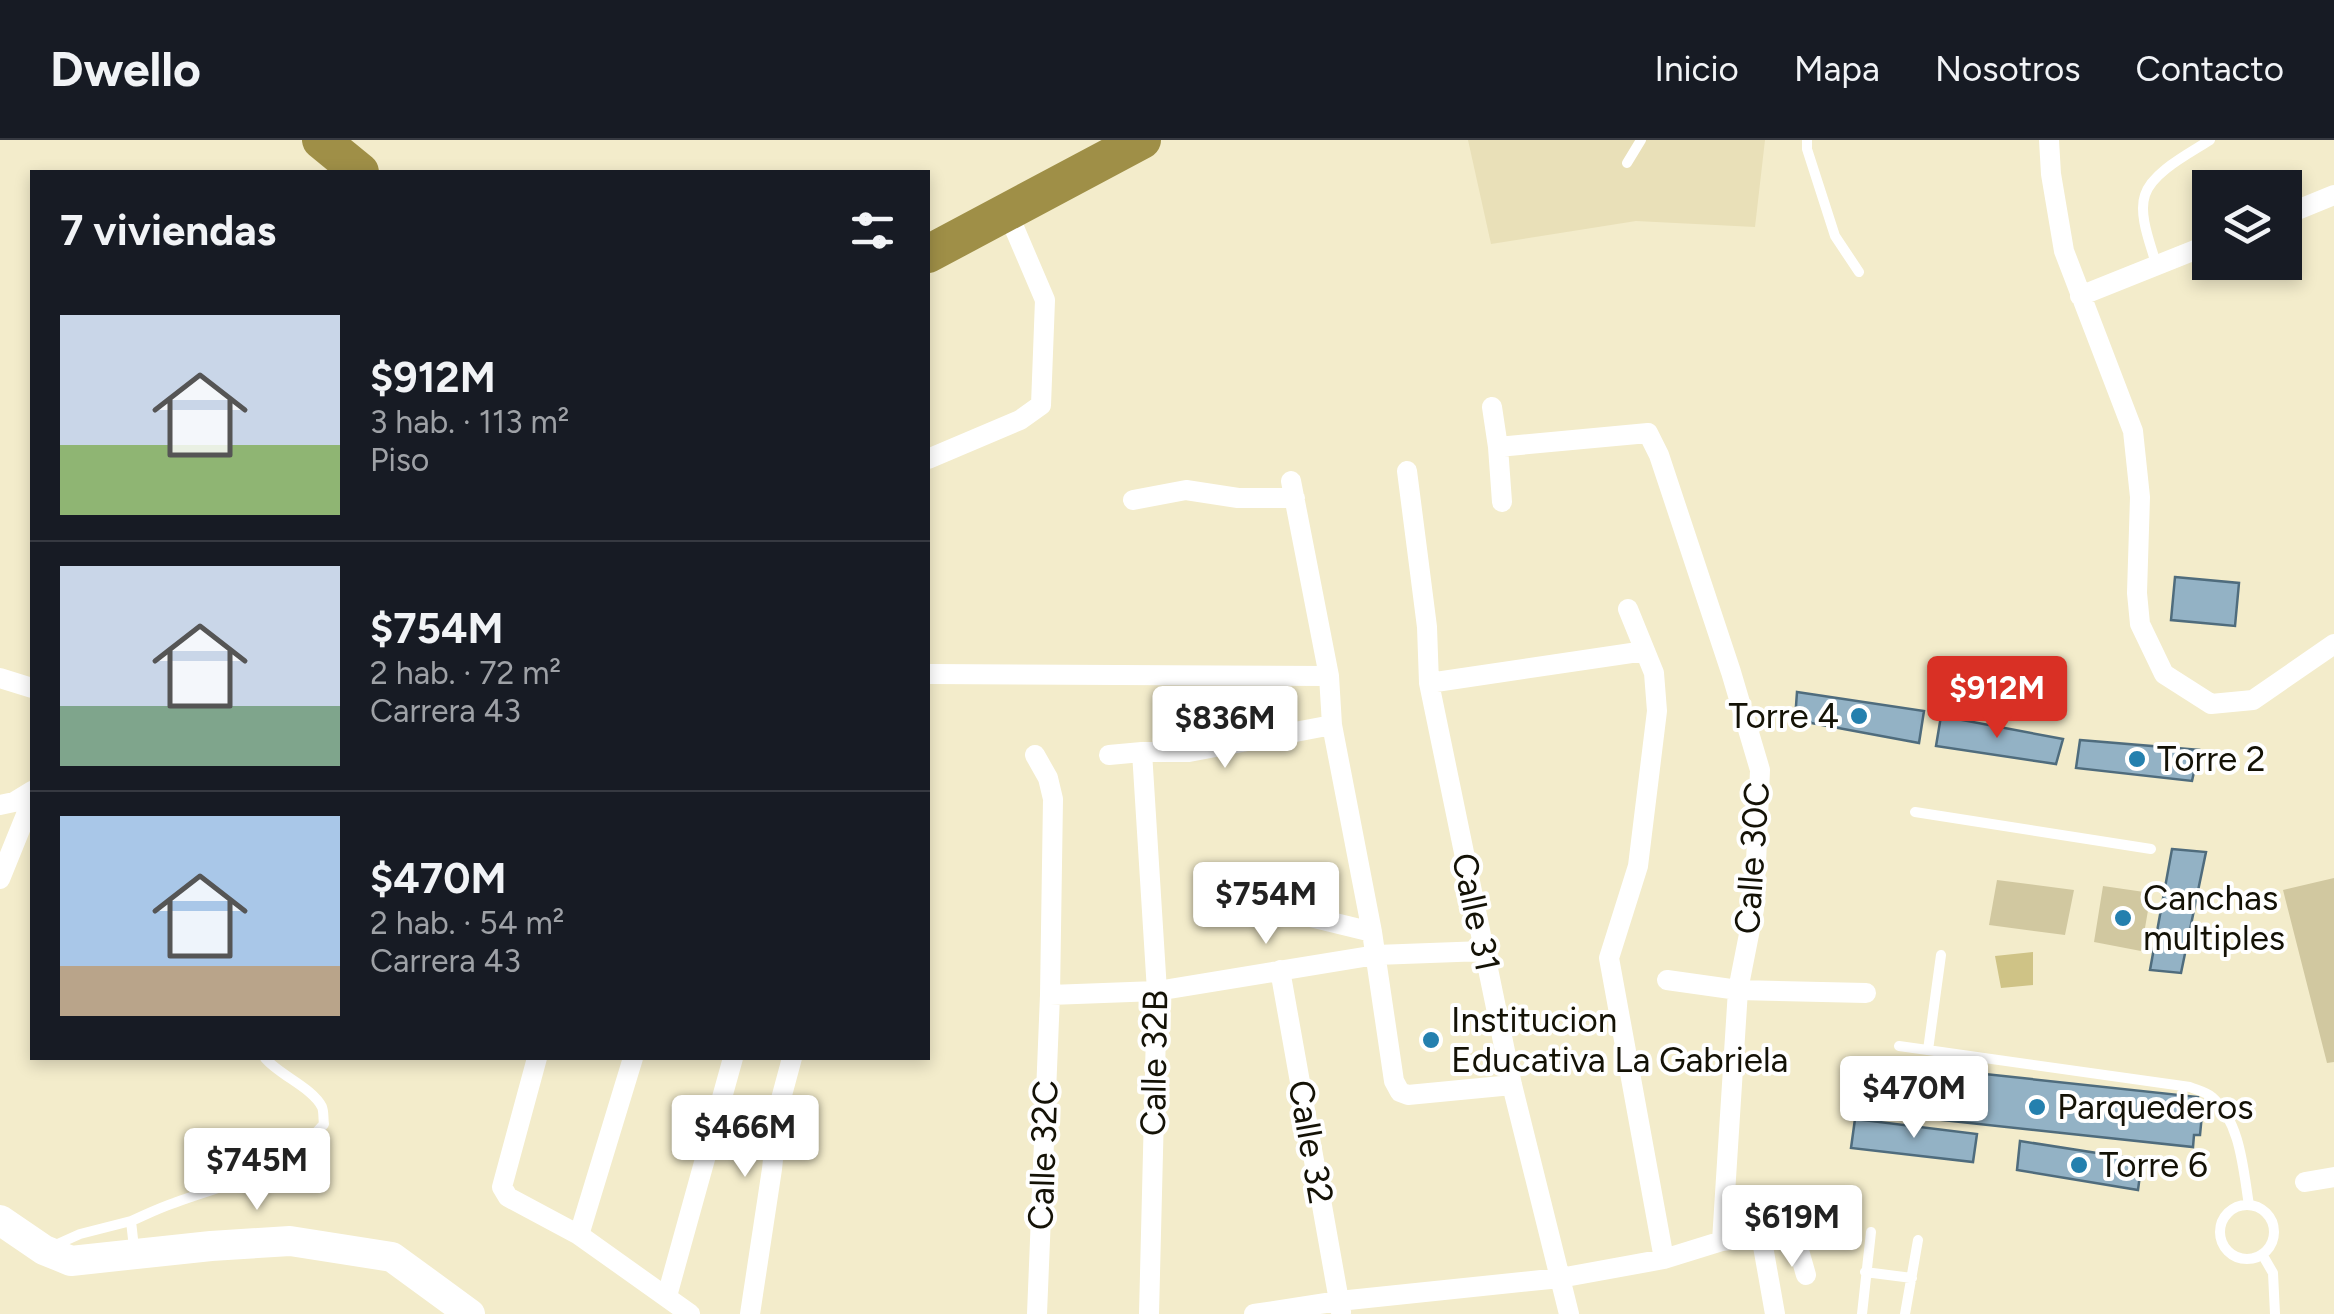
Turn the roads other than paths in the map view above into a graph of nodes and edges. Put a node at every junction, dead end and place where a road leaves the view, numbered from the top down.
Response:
1 (294, 140) edge
2 (321, 140) edge
3 (1091, 140) edge
4 (1142, 140) edge
5 (1641, 140) edge
6 (1807, 140) edge
7 (2049, 140) edge
8 (2210, 140) edge
9 (1627, 163) dead end
10 (328, 170) edge
11 (358, 170) edge
12 (2334, 195) edge
13 (2302, 208) edge
14 (1007, 211) junction
15 (930, 228) edge
16 (2192, 251) edge
17 (930, 253) edge
18 (2156, 266) junction
19 (1859, 272) dead end
20 (2080, 296) junction
21 (1492, 407) dead end
22 (1498, 447) junction
23 (930, 458) edge
24 (1406, 472) dead end
25 (1133, 500) dead end
26 (1502, 502) dead end
27 (1628, 608) dead end
28 (2334, 644) edge
29 (1645, 651) junction
30 (930, 674) edge
31 (1329, 676) junction
32 (0, 678) edge
33 (1429, 683) junction
34 (30, 687) edge
35 (1332, 725) junction
36 (1142, 752) junction
37 (1110, 755) dead end
38 (1035, 756) dead end
39 (30, 791) edge
40 (0, 805) edge
41 (30, 805) edge
42 (1915, 812) dead end
43 (2150, 849) dead end
44 (0, 880) edge
45 (1276, 902) dead end
46 (1372, 932) junction
47 (1484, 951) junction
48 (1376, 954) junction
49 (1941, 955) dead end
50 (1280, 970) junction
51 (1666, 980) dead end
52 (1738, 990) junction
53 (1157, 991) junction
54 (1866, 993) dead end
55 (1050, 995) junction
56 (1900, 1046) dead end
57 (1928, 1050) junction
58 (266, 1060) edge
59 (536, 1060) edge
60 (632, 1060) edge
61 (732, 1060) edge
62 (791, 1060) edge
63 (1512, 1085) junction
64 (2334, 1177) edge
65 (2305, 1182) dead end
66 (2249, 1204) junction
67 (0, 1220) edge
68 (130, 1222) junction
69 (1871, 1232) dead end
70 (580, 1235) junction
71 (1761, 1235) junction
72 (1918, 1240) dead end
73 (1722, 1241) junction
74 (44, 1250) junction
75 (135, 1254) junction
76 (2262, 1254) junction
77 (1664, 1259) junction
78 (1866, 1272) junction
79 (1806, 1275) dead end
80 (1560, 1278) junction
81 (1912, 1278) junction
82 (666, 1296) junction
83 (1340, 1308) edge
84 (470, 1314) edge
85 (690, 1314) edge
86 (750, 1314) edge
87 (1037, 1314) edge
88 (1150, 1314) edge
89 (1254, 1314) edge
90 (1569, 1314) edge
91 (1775, 1314) edge
92 (1862, 1314) edge
93 (1905, 1314) edge
94 (2275, 1314) edge

1 - 10 highway
2 - 11 highway
3 - 15 highway
4 - 14 highway
5 - 9 lane
6 - 19 lane
7 - 20 street
8 - 18 lane
12 - 13 street
14 - 17 highway
14 - 23 street
16 - 18 street
18 - 20 street
20 - 28 street
21 - 22 street
22 - 26 street
22 - 52 street, Calle 30C
24 - 33 street, Calle 31
25 - 31 street
27 - 29 street
29 - 33 street
29 - 77 street
30 - 31 street
31 - 35 street
32 - 34 street
33 - 47 street, Calle 31
35 - 36 street
35 - 46 street
36 - 37 street
36 - 53 street, Calle 32B
38 - 55 street, Calle 32C
39 - 40 street
41 - 44 street
42 - 43 lane
45 - 46 street
46 - 48 street
47 - 48 street
47 - 63 street, Calle 31
48 - 50 street
48 - 63 street
49 - 57 lane
50 - 53 street
50 - 83 street, Calle 32
51 - 52 street
52 - 54 street
52 - 73 street, Calle 30C
53 - 55 street
53 - 88 street, Calle 32B
55 - 87 street, Calle 32C
56 - 57 lane
57 - 66 lane
58 - 68 lane
59 - 70 street
60 - 70 street
61 - 82 street
62 - 86 street
63 - 80 street, Calle 31
64 - 65 street
66 - 76 lane
66 - 76 lane
67 - 74 main road
68 - 74 lane
68 - 75 lane
69 - 78 lane
70 - 82 street
71 - 73 street
71 - 79 street
71 - 91 street
72 - 81 lane
73 - 77 street
74 - 75 main road
75 - 84 main road
76 - 94 lane
77 - 80 street
78 - 81 lane
78 - 92 lane
80 - 83 street
80 - 90 street, Calle 31
81 - 93 lane
82 - 85 street
83 - 89 street

